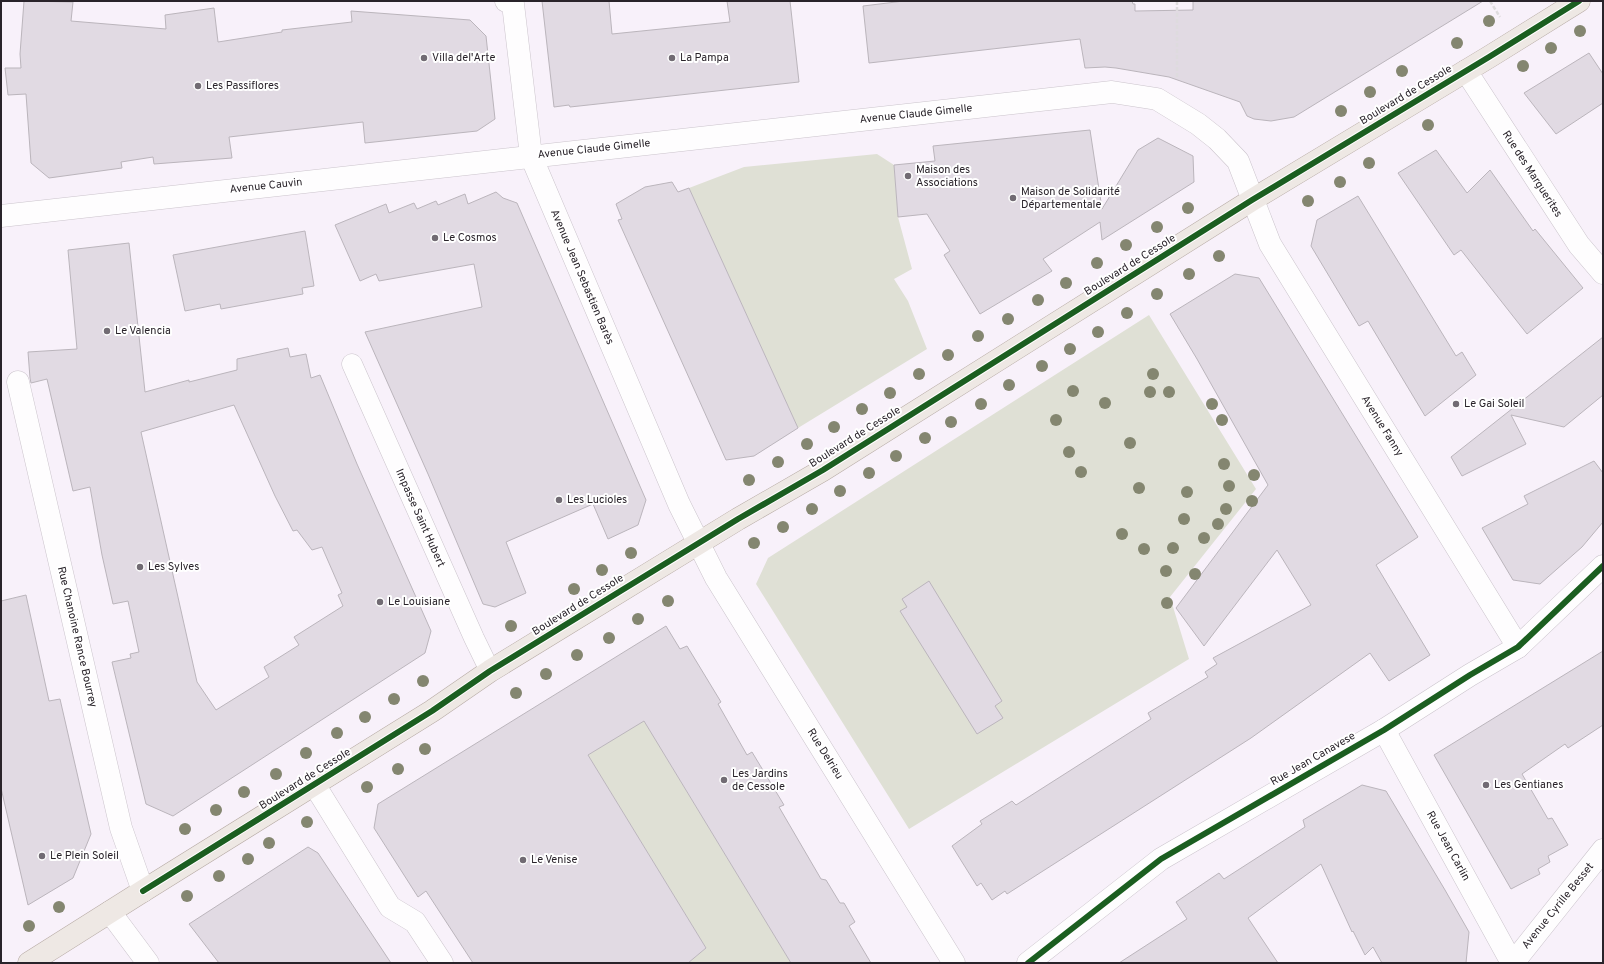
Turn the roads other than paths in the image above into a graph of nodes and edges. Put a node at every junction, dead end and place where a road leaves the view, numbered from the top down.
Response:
1 (506, 1) edge
2 (1579, 1) edge
3 (1466, 71) junction
4 (531, 156) junction
5 (1252, 200) junction
6 (1, 216) edge
7 (1603, 273) edge
8 (352, 364) dead end
9 (18, 382) dead end
10 (698, 545) junction
11 (1603, 566) edge
12 (1518, 647) junction
13 (490, 671) junction
14 (1384, 730) junction
15 (314, 784) junction
16 (1603, 850) edge
17 (142, 891) junction
18 (110, 912) junction
19 (29, 963) edge
20 (148, 963) edge
21 (442, 963) edge
22 (954, 963) edge
23 (1028, 963) edge
24 (1512, 963) edge

1 - 4 street, Avenue Jean Sebastien Barès
2 - 3 main road, Boulevard de Cessole
3 - 5 main road, Boulevard de Cessole
3 - 7 street, Rue des Marguerites
4 - 5 street, Avenue Claude Gimelle
4 - 6 street, Avenue Cauvin
4 - 10 street, Avenue Jean Sebastien Barès
5 - 10 main road, Boulevard de Cessole
5 - 12 street, Avenue Fanny
8 - 13 lane, Impasse Saint Hubert
9 - 17 street, Rue Chanoine Rance Bourrey
10 - 13 main road, Boulevard de Cessole
10 - 22 street, Rue Delrieu
11 - 12 street, Rue Jean Canavese
12 - 14 street, Rue Jean Canavese
13 - 15 main road, Boulevard de Cessole
14 - 23 street, Rue Jean Canavese
14 - 24 street, Rue Jean Carlin
15 - 17 main road, Boulevard de Cessole
15 - 21 street
16 - 24 street, Avenue Cyrille Besset
17 - 18 main road, Boulevard de Cessole
18 - 19 main road, Boulevard de Cessole
18 - 20 street

